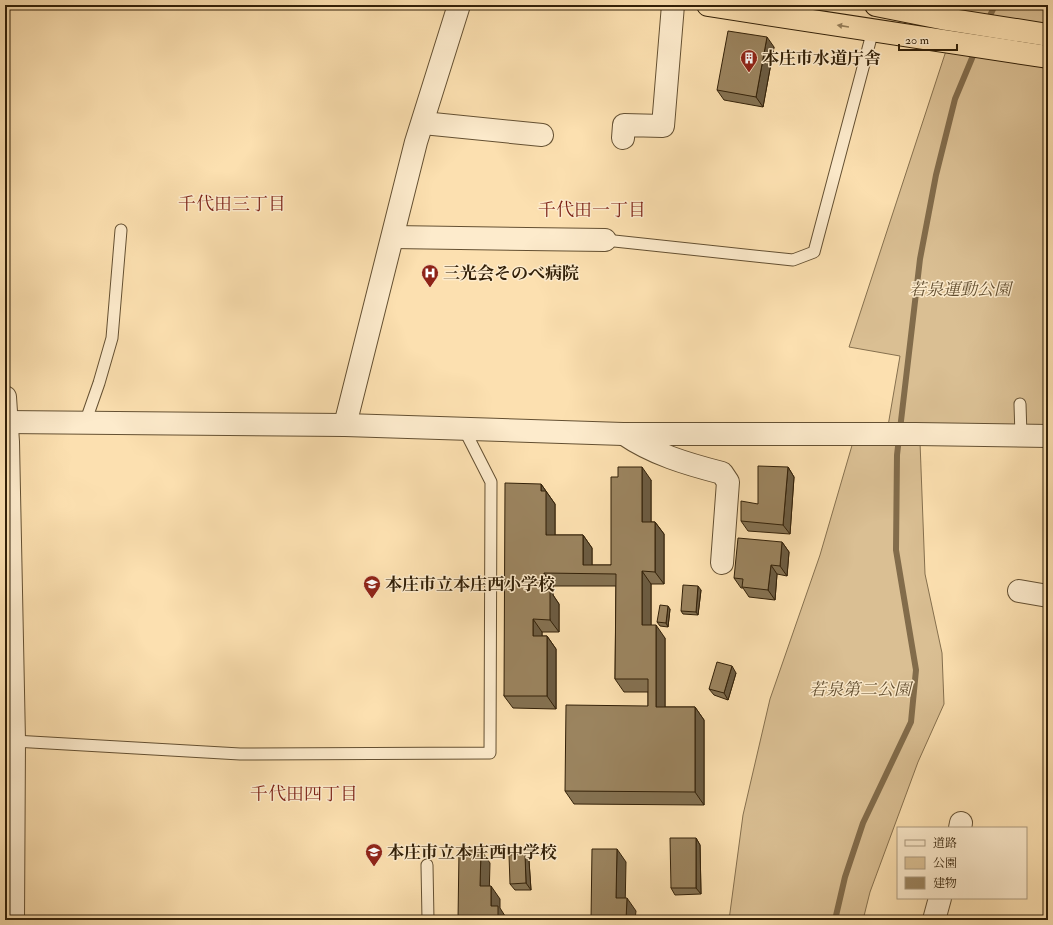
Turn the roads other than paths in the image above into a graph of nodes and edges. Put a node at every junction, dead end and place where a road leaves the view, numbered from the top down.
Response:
1 (459, 5) edge
2 (673, 5) edge
3 (708, 5) edge
4 (876, 5) edge
5 (874, 30) junction
6 (1044, 34) edge
7 (1040, 56) edge
8 (423, 124) junction
9 (542, 135) dead end
10 (623, 138) dead end
11 (121, 230) dead end
12 (393, 237) junction
13 (605, 240) joint
14 (5, 397) edge
15 (1020, 404) dead end
16 (6, 422) edge
17 (85, 423) junction
18 (345, 425) junction
19 (464, 429) junction
20 (623, 434) junction
21 (1022, 436) junction
22 (1048, 436) edge
23 (722, 563) dead end
24 (1019, 591) dead end
25 (1048, 596) edge
26 (14, 741) junction
27 (9, 798) edge
28 (427, 864) dead end
29 (940, 899) edge
30 (13, 920) edge
31 (428, 920) edge
32 (934, 920) edge

1 - 8 street
2 - 10 street
5 -> 3 highway
4 - 6 highway
5 - 7 highway
5 - 13 lane
8 - 9 street
8 - 12 street
11 - 17 lane
12 - 13 street
12 - 18 street
14 - 16 street
15 - 21 lane
16 - 17 street
16 - 26 street
17 - 18 street
18 - 19 street
19 - 20 street
19 - 26 lane
20 - 21 street
20 - 23 street
21 - 22 street
24 - 25 street
26 - 27 street
27 - 30 street
28 - 31 lane
29 - 32 street

